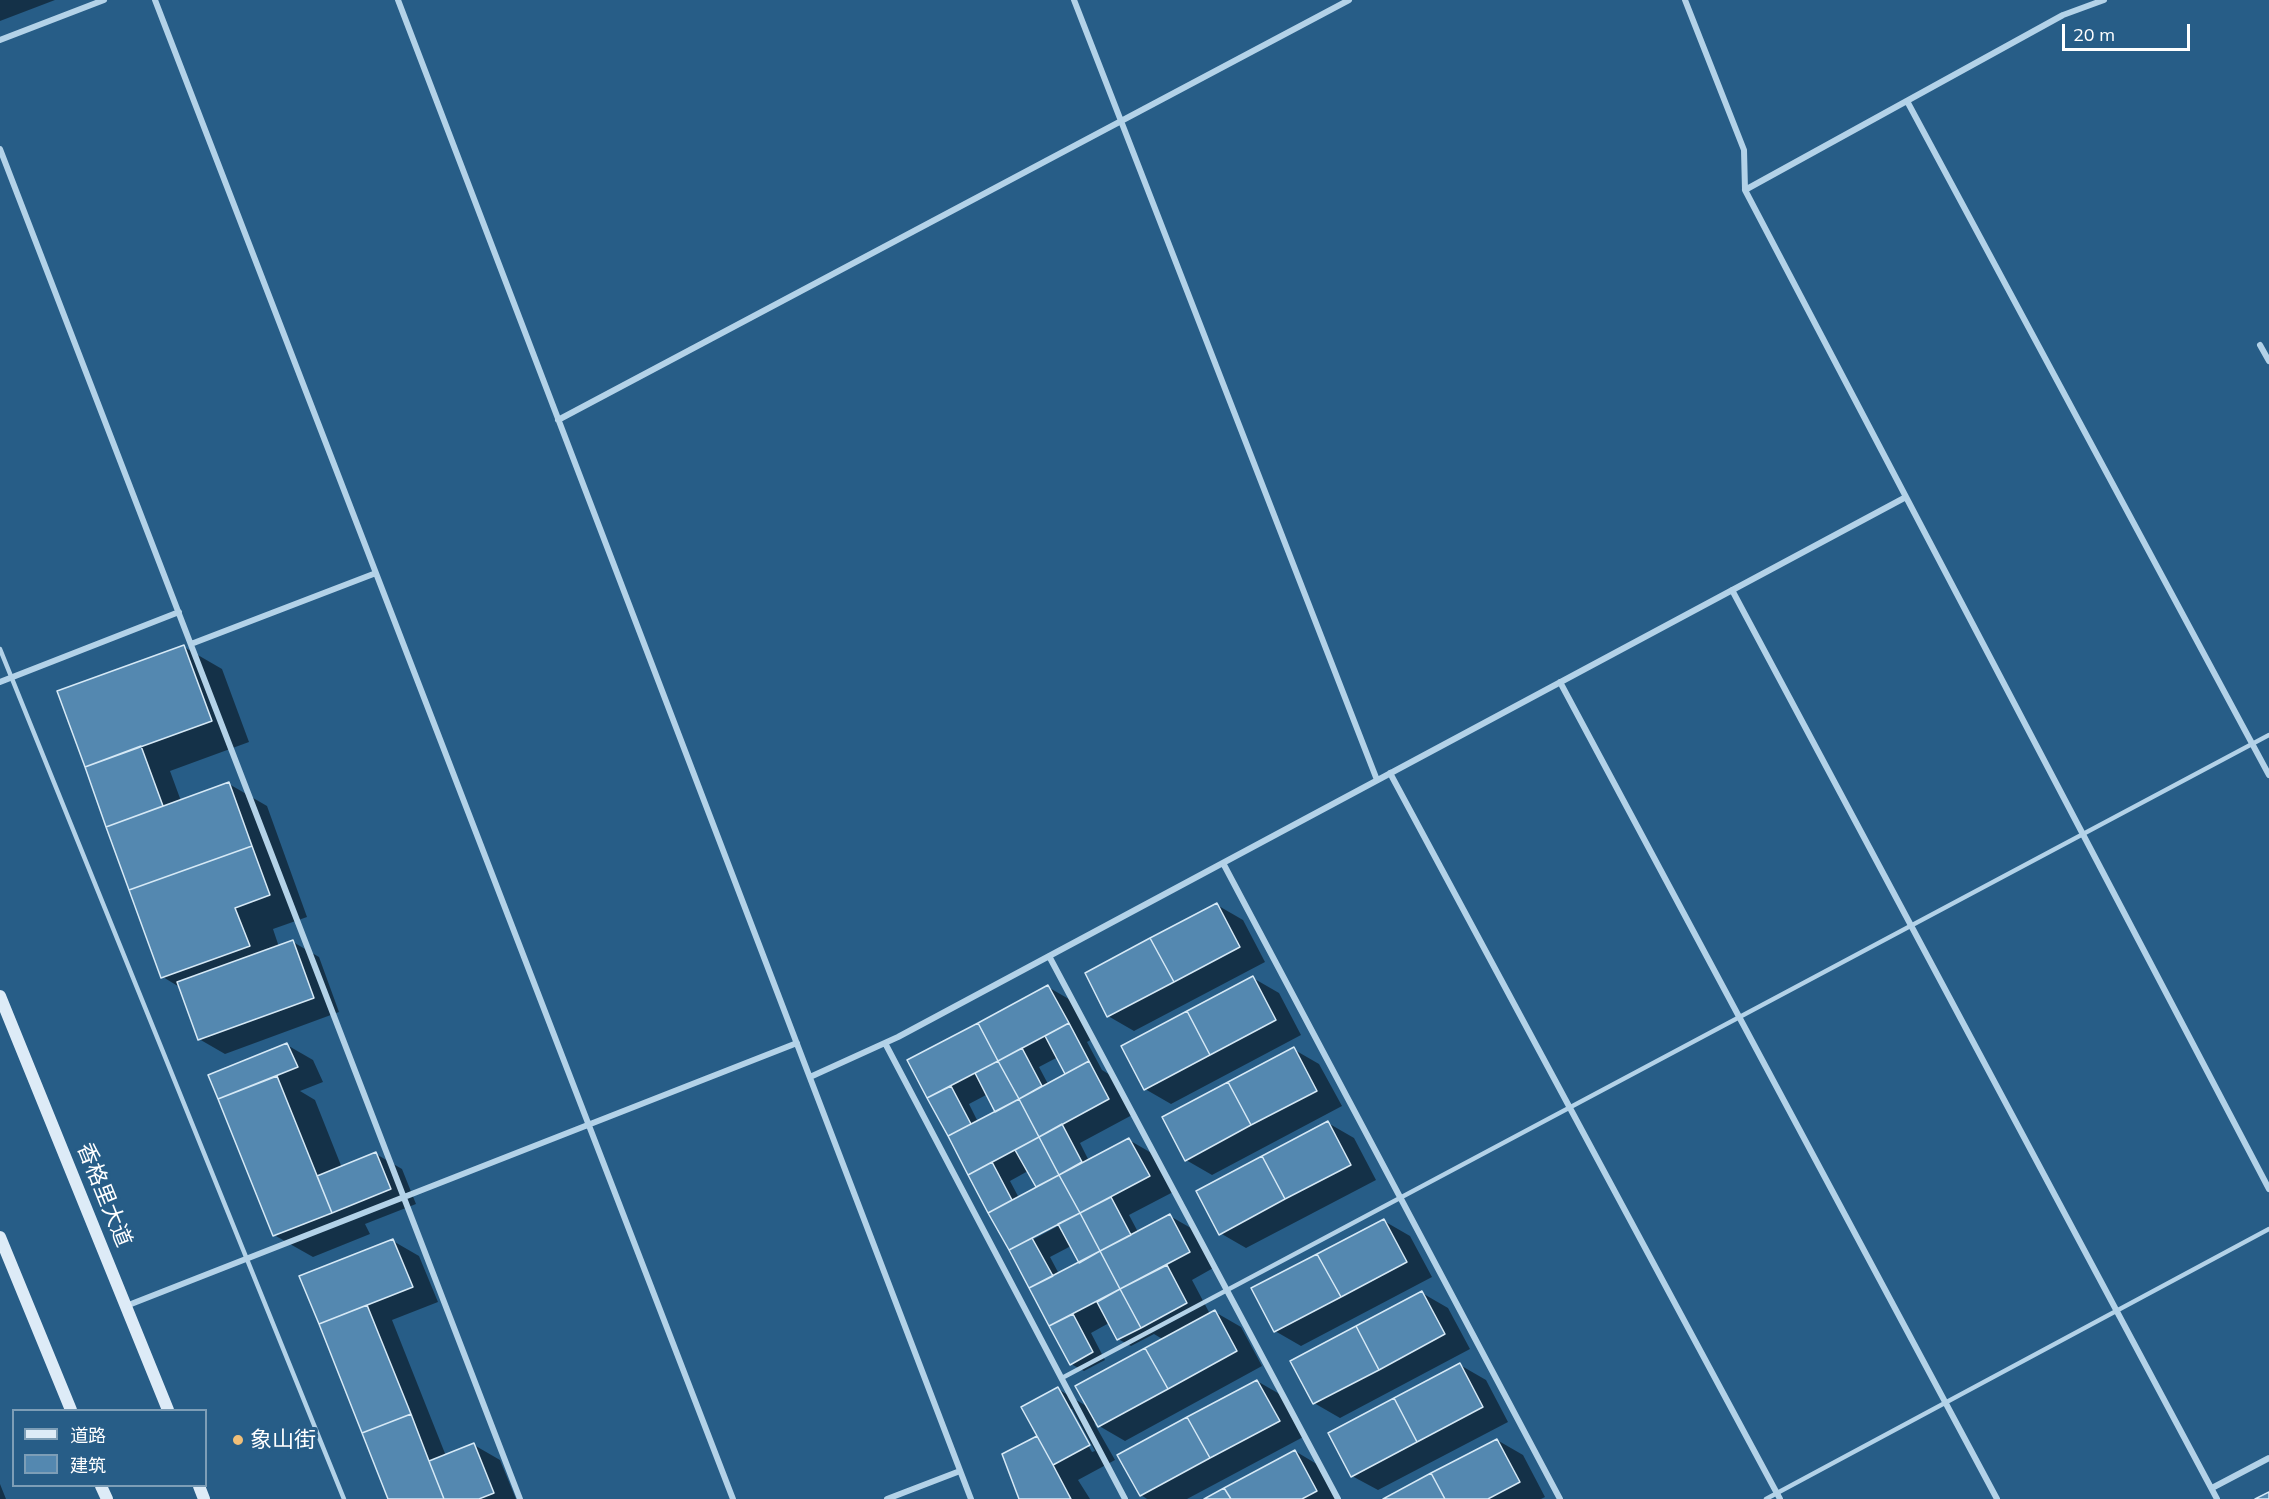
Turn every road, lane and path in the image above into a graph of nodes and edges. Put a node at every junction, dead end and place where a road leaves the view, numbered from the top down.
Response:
1 (104, 0) edge
2 (155, 0) edge
3 (398, 0) edge
4 (1074, 0) edge
5 (1349, 0) edge
6 (1685, 0) edge
7 (2104, 0) edge
8 (0, 40) edge
9 (1907, 101) junction
10 (1121, 121) junction
11 (0, 149) edge
12 (1745, 190) junction
13 (2260, 345) dead end
14 (2269, 362) edge
15 (558, 420) junction
16 (1906, 497) junction
17 (376, 573) junction
18 (1732, 590) junction
19 (179, 612) junction
20 (191, 644) junction
21 (0, 649) edge
22 (12, 678) junction
23 (0, 682) edge
24 (1560, 682) junction
25 (2269, 735) edge
26 (2252, 744) junction
27 (1390, 773) junction
28 (2269, 775) edge
29 (1377, 780) junction
30 (2083, 834) junction
31 (1223, 863) junction
32 (1912, 925) junction
33 (1049, 956) junction
34 (0, 996) edge
35 (1740, 1017) junction
36 (797, 1043) junction
37 (885, 1043) junction
38 (810, 1077) junction
39 (1570, 1108) junction
40 (589, 1125) junction
41 (2269, 1189) edge
42 (404, 1197) junction
43 (1401, 1198) junction
44 (2269, 1229) edge
45 (0, 1237) edge
46 (246, 1258) junction
47 (1227, 1291) junction
48 (126, 1306) junction
49 (2117, 1311) junction
50 (1062, 1378) junction
51 (1945, 1402) junction
52 (71, 1409) edge
53 (168, 1409) edge
54 (2269, 1458) edge
55 (960, 1471) junction
56 (2212, 1488) junction
57 (1778, 1496) edge
58 (344, 1499) edge
59 (520, 1499) edge
60 (733, 1499) edge
61 (887, 1499) edge
62 (971, 1499) edge
63 (1125, 1499) edge
64 (1338, 1499) edge
65 (1560, 1499) edge
66 (1766, 1499) edge
67 (1997, 1499) edge
68 (2217, 1499) edge

1 - 8 street
2 - 17 street
3 - 15 street
4 - 10 street
5 - 10 street
6 - 12 street
7 - 9 street
9 - 12 street
9 - 26 street
10 - 15 street
10 - 29 street
11 - 19 street
12 - 16 street
13 - 14 street
15 - 36 street
16 - 18 street
16 - 30 street
17 - 20 street
17 - 40 street
18 - 24 street
18 - 32 street
19 - 20 street
19 - 22 street
20 - 42 street
21 - 22 lane
22 - 23 street
22 - 46 lane
24 - 27 street
24 - 35 street
25 - 26 lane
26 - 28 street
26 - 30 lane
27 - 29 street
27 - 39 street
29 - 31 street
30 - 32 lane
30 - 41 street
31 - 33 street
31 - 43 street
32 - 35 lane
32 - 49 street
33 - 37 street
33 - 47 street
34 - 48 main road, 香格里大道
35 - 39 lane
35 - 51 street
36 - 38 street
36 - 40 street
37 - 38 street
37 - 50 street
38 - 55 street
39 - 43 lane
39 - 57 street
40 - 42 street
40 - 60 street
42 - 46 street
42 - 59 street
43 - 47 lane
43 - 65 street
44 - 49 lane
45 - 52 main road
46 - 48 street
46 - 58 lane
47 - 50 lane
47 - 64 street
48 - 53 main road, 香格里大道
49 - 51 lane
49 - 56 street
50 - 63 street
51 - 57 lane
51 - 67 street
54 - 56 street
55 - 61 street
55 - 62 street
56 - 68 street
57 - 66 lane

